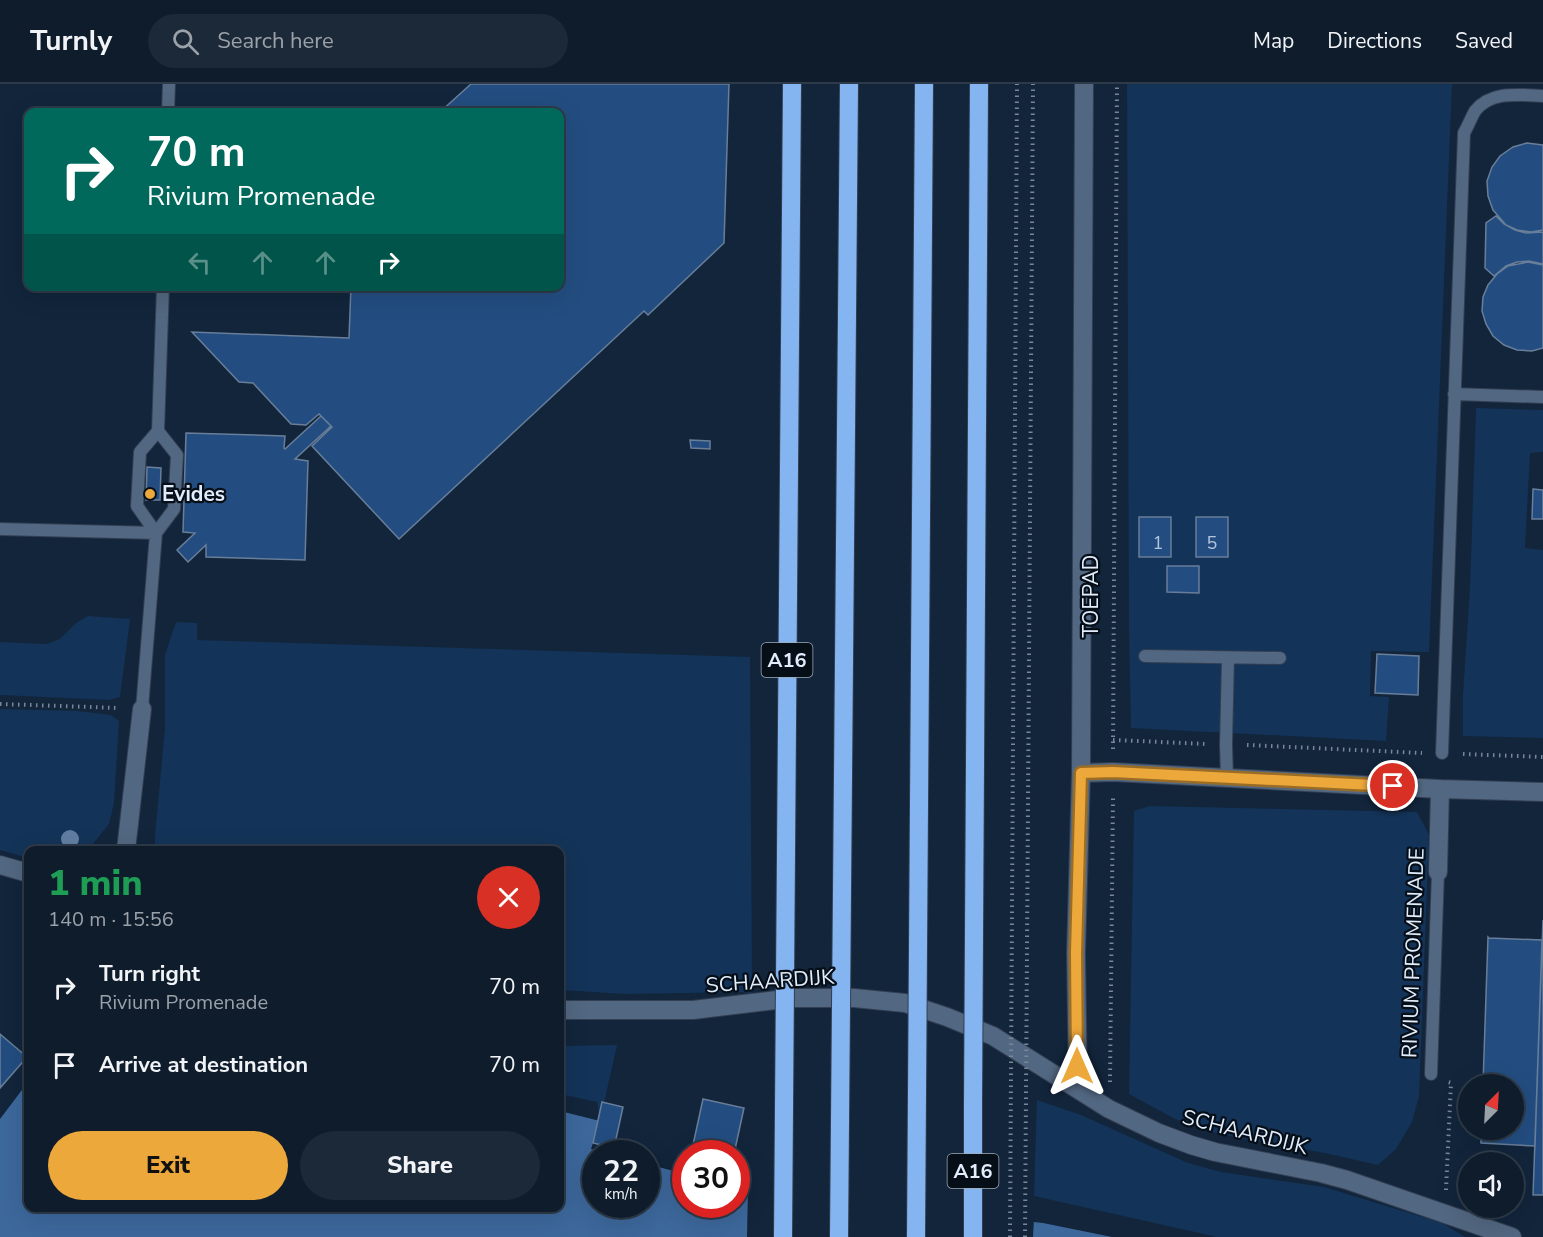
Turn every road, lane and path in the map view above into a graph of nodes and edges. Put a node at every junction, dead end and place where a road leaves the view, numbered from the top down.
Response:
1 (169, 84) edge
2 (792, 84) edge
3 (849, 84) edge
4 (924, 84) edge
5 (979, 84) edge
6 (1017, 84) edge
7 (1033, 84) edge
8 (1084, 84) edge
9 (1117, 84) edge
10 (1543, 96) edge
11 (168, 108) edge
12 (163, 291) edge
13 (1454, 394) junction
14 (1543, 397) edge
15 (158, 431) junction
16 (3, 532) edge
17 (156, 533) junction
18 (1145, 656) dead end
19 (1228, 658) junction
20 (1280, 658) dead end
21 (0, 704) edge
22 (142, 709) junction
23 (1113, 740) junction
24 (1226, 745) junction
25 (1442, 753) junction
26 (1543, 757) edge
27 (1113, 772) junction
28 (1081, 773) junction
29 (1227, 778) junction
30 (1440, 789) junction
31 (1543, 792) edge
32 (126, 846) edge
33 (0, 865) edge
34 (24, 872) edge
35 (1438, 872) joint
36 (564, 1010) edge
37 (1431, 1074) joint
38 (1078, 1089) junction
39 (1109, 1109) junction
40 (1445, 1214) junction
41 (783, 1237) edge
42 (840, 1237) edge
43 (916, 1237) edge
44 (973, 1237) edge
45 (1010, 1237) edge
46 (1025, 1237) edge
47 (1512, 1237) edge

1 - 11 lane
2 - 41 highway, A16, bridge
3 - 42 highway, A16, bridge
4 - 43 highway, A16, bridge
5 - 44 highway, A16, bridge
6 - 45 path, bridge
7 - 46 path, bridge
8 - 28 street, TOEPAD
9 - 23 path, TOEPAD
10 - 13 lane
12 - 15 lane
13 - 14 lane
13 - 25 lane
15 - 17 lane
15 - 17 lane
16 - 17 lane
17 - 22 lane
18 - 19 lane
19 - 20 lane
19 - 24 lane
21 - 22 path
22 - 32 street
23 - 24 path
23 - 27 path, TOEPAD
24 - 25 path
24 - 29 lane
25 - 26 path
27 - 28 street
27 - 29 street
27 - 39 path, TOEPAD
28 - 38 street, TOEPAD
29 - 30 street
30 - 31 street
30 - 35 street, RIVIUM PROMENADE
33 - 34 street
35 - 37 lane, RIVIUM PROMENADE
36 - 38 street, SCHAARDIJK
37 - 40 path, RIVIUM PROMENADE
38 - 39 street, SCHAARDIJK
39 - 40 street, SCHAARDIJK
40 - 47 street, SCHAARDIJK

